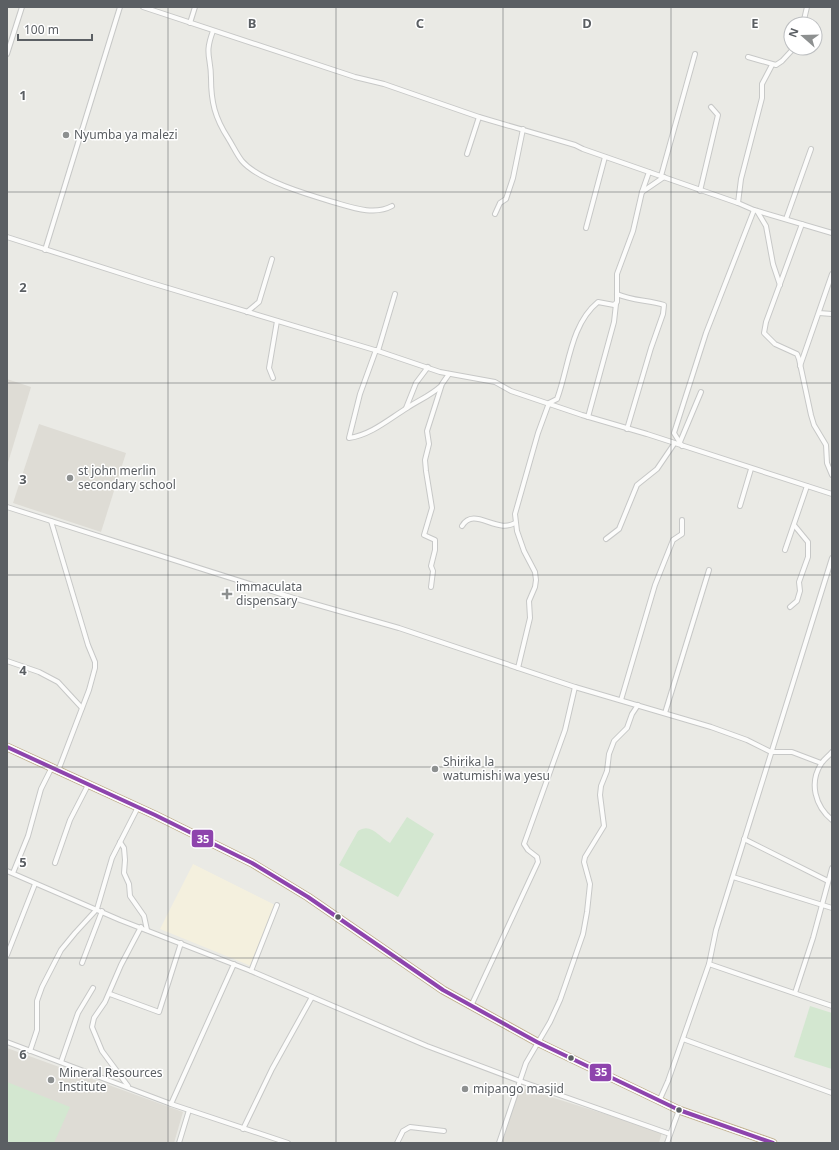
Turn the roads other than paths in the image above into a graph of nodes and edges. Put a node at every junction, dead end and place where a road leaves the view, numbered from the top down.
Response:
1 (22, 7) edge
2 (120, 7) edge
3 (143, 7) edge
4 (196, 7) edge
5 (190, 23) junction
6 (213, 31) junction
7 (7, 54) edge
8 (695, 54) dead end
9 (787, 56) edge
10 (748, 57) dead end
11 (772, 65) junction
12 (711, 107) dead end
13 (479, 118) junction
14 (523, 129) junction
15 (811, 149) dead end
16 (467, 154) dead end
17 (605, 157) junction
18 (649, 172) junction
19 (662, 177) junction
20 (700, 190) junction
21 (642, 192) junction
22 (738, 202) junction
23 (392, 206) dead end
24 (756, 210) junction
25 (496, 214) dead end
26 (786, 219) junction
27 (802, 224) junction
28 (586, 228) dead end
29 (832, 233) edge
30 (7, 237) edge
31 (45, 250) junction
32 (272, 260) dead end
33 (832, 274) edge
34 (780, 285) junction
35 (395, 294) dead end
36 (617, 294) junction
37 (616, 304) junction
38 (247, 312) junction
39 (819, 313) junction
40 (832, 314) edge
41 (277, 321) junction
42 (377, 350) junction
43 (800, 366) junction
44 (428, 367) junction
45 (449, 374) junction
46 (273, 378) dead end
47 (442, 386) junction
48 (701, 392) dead end
49 (549, 403) junction
50 (406, 409) junction
51 (588, 417) junction
52 (627, 428) junction
53 (674, 444) junction
54 (681, 444) junction
55 (751, 469) junction
56 (832, 475) edge
57 (807, 486) junction
58 (832, 494) edge
59 (740, 506) dead end
60 (7, 507) edge
61 (682, 520) dead end
62 (51, 521) junction
63 (515, 523) junction
64 (794, 525) junction
65 (462, 526) dead end
66 (606, 539) dead end
67 (785, 550) dead end
68 (832, 558) edge
69 (709, 570) dead end
70 (431, 587) dead end
71 (790, 607) dead end
72 (7, 661) edge
73 (518, 668) junction
74 (575, 687) junction
75 (621, 700) junction
76 (638, 705) junction
77 (82, 708) junction
78 (665, 713) junction
79 (7, 747) edge
80 (771, 752) junction
81 (832, 752) edge
82 (821, 763) junction
83 (55, 769) junction
84 (88, 785) junction
85 (138, 807) junction
86 (832, 820) edge
87 (744, 839) junction
88 (120, 842) junction
89 (55, 863) dead end
90 (832, 868) edge
91 (7, 871) edge
92 (13, 873) junction
93 (733, 877) junction
94 (828, 881) junction
95 (35, 884) junction
96 (277, 906) dead end
97 (821, 906) junction
98 (832, 908) edge
99 (97, 909) junction
100 (102, 911) junction
101 (141, 927) junction
102 (147, 930) junction
103 (181, 943) junction
104 (7, 955) edge
105 (82, 963) dead end
106 (234, 964) junction
107 (709, 964) junction
108 (251, 972) junction
109 (93, 988) dead end
110 (795, 993) junction
111 (110, 994) junction
112 (312, 997) junction
113 (471, 1006) junction
114 (832, 1006) edge
115 (683, 1040) junction
116 (7, 1042) edge
117 (537, 1042) junction
118 (30, 1051) junction
119 (61, 1062) junction
120 (520, 1081) junction
121 (129, 1087) junction
122 (832, 1092) edge
123 (660, 1099) junction
124 (171, 1104) junction
125 (189, 1110) junction
126 (679, 1110) junction
127 (243, 1129) junction
128 (444, 1131) dead end
129 (670, 1134) junction
130 (179, 1143) edge
131 (288, 1143) edge
132 (397, 1143) edge
133 (499, 1143) edge
134 (667, 1143) edge
135 (773, 1143) edge

1 - 7 street
2 - 31 street
3 - 5 street
4 - 5 street
5 - 6 street
6 - 13 street
6 - 23 street
8 - 19 street
9 - 11 street
10 - 11 street
11 - 22 street
12 - 20 street
13 - 14 street
13 - 16 street
14 - 17 street
14 - 25 street
15 - 26 street
17 - 18 street
17 - 28 street
18 - 19 street
18 - 21 street
19 - 20 street
19 - 21 street
20 - 22 street
21 - 36 street
22 - 24 street
24 - 26 street
24 - 34 street
24 - 54 street
26 - 27 street
27 - 29 street
27 - 34 street
30 - 31 street
31 - 38 street
32 - 38 street
33 - 39 street
34 - 43 street
35 - 42 street
36 - 37 street
36 - 52 street
37 - 49 street
37 - 51 street
38 - 41 street
39 - 40 street
39 - 43 street
41 - 42 street
41 - 46 street
42 - 44 street
42 - 50 street
43 - 56 street
44 - 45 street
44 - 50 street
45 - 47 street
45 - 49 street
47 - 50 street
47 - 70 street
48 - 54 street
49 - 51 street
49 - 63 street
51 - 52 street
52 - 53 street
53 - 54 street
53 - 66 street
54 - 55 street
55 - 57 street
55 - 59 street
57 - 58 street
57 - 64 street
60 - 62 street
61 - 75 street
62 - 73 street
62 - 77 street
63 - 65 street
63 - 73 street
64 - 67 street
64 - 71 street
68 - 80 street
69 - 78 street
72 - 77 street
73 - 74 street
74 - 75 street
74 - 113 street
75 - 76 street
76 - 78 street
76 - 117 street
77 - 83 street
78 - 80 street
79 - 83 highway
80 - 82 street
80 - 87 street
81 - 82 street
82 - 86 street
83 - 84 highway
83 - 92 street
84 - 85 highway
84 - 89 street
85 - 88 street
85 - 113 highway
87 - 93 street
87 - 94 street
88 - 99 street
88 - 102 street
90 - 94 street
91 - 92 street
92 - 95 street
93 - 97 street
93 - 107 street
94 - 97 street
95 - 99 street
95 - 104 street
96 - 108 street
97 - 98 street
97 - 110 street
99 - 100 street
99 - 118 street
100 - 101 street
100 - 105 street
101 - 102 street
101 - 111 street
102 - 103 street
103 - 106 street
103 - 111 street
106 - 108 street
106 - 124 street
107 - 110 street
107 - 115 street
108 - 112 street
109 - 119 street
110 - 114 street
111 - 121 street
112 - 120 street
112 - 127 street
113 - 117 highway
115 - 122 street
115 - 123 street
116 - 118 street
117 - 120 street
117 - 123 highway
118 - 119 street
119 - 121 street
120 - 129 street
120 - 133 street
121 - 124 street
123 - 126 highway
124 - 125 street
125 - 127 street
125 - 130 street
126 - 129 street
126 - 135 highway
127 - 131 street
128 - 132 street
129 - 134 street

